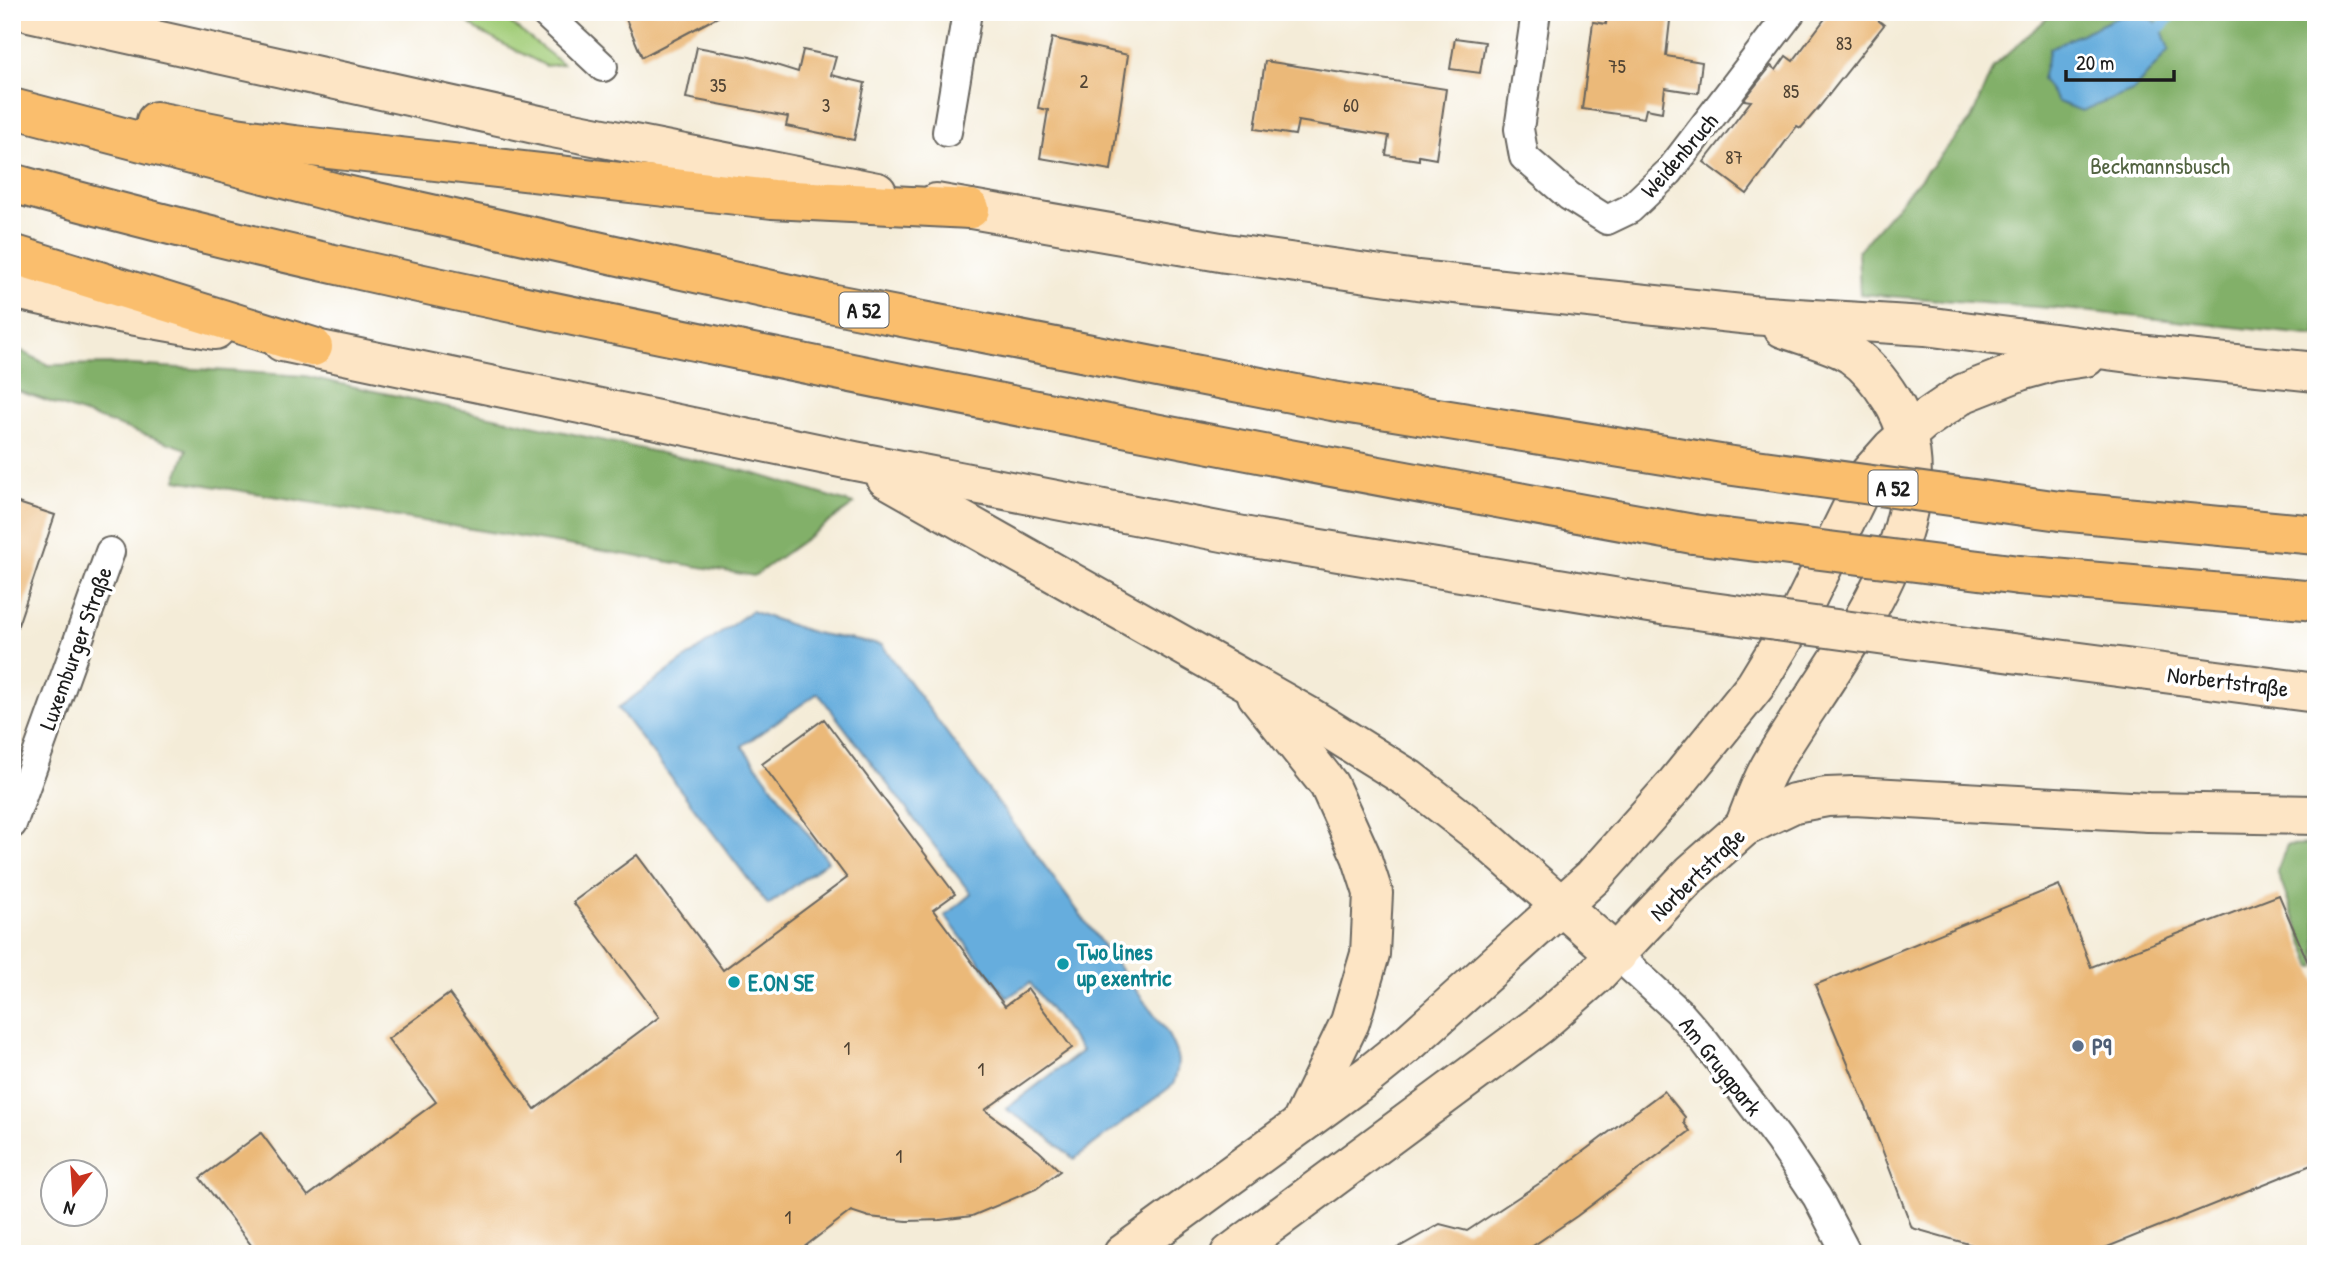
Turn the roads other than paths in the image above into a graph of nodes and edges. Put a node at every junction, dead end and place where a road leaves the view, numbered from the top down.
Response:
1 (29, 12) edge
2 (544, 12) edge
3 (967, 12) edge
4 (1536, 12) edge
5 (1791, 12) edge
6 (603, 67) dead end
7 (12, 99) edge
8 (12, 108) edge
9 (947, 132) dead end
10 (12, 183) edge
11 (970, 209) junction
12 (12, 254) edge
13 (12, 289) edge
14 (1751, 315) junction
15 (313, 347) junction
16 (2137, 354) junction
17 (2316, 372) edge
18 (1908, 433) junction
19 (855, 461) junction
20 (2316, 535) edge
21 (110, 552) dead end
22 (2316, 601) edge
23 (1246, 681) junction
24 (2316, 693) edge
25 (2316, 815) edge
26 (12, 824) edge
27 (1744, 827) junction
28 (1561, 908) junction
29 (1617, 955) junction
30 (1300, 1124) junction
31 (1123, 1254) edge
32 (1230, 1254) edge
33 (1847, 1254) edge

1 - 11 main road
2 - 6 street
3 - 9 street
4 - 5 street, Weidenbruch
7 - 11 highway
8 - 20 highway, A 52, bridge
10 - 22 highway, bridge
11 - 14 main road
12 - 15 highway
13 - 15 main road, Norbertstraße
14 - 16 main road
14 - 18 main road
15 - 19 main road, Norbertstraße
16 - 17 main road
16 - 18 main road
18 - 27 main road
18 - 28 main road
19 - 23 main road, Am Grugapark
19 - 24 main road, Norbertstraße, bridge
21 - 26 street, Luxemburger Straße
23 - 28 main road, Am Grugapark
23 - 30 main road
25 - 27 main road, Norbertstraße
27 - 29 main road, Norbertstraße
28 - 29 main road, Am Grugapark
28 - 30 main road
29 - 32 main road, Norbertstraße
29 - 33 street, Am Grugapark
30 - 31 main road

